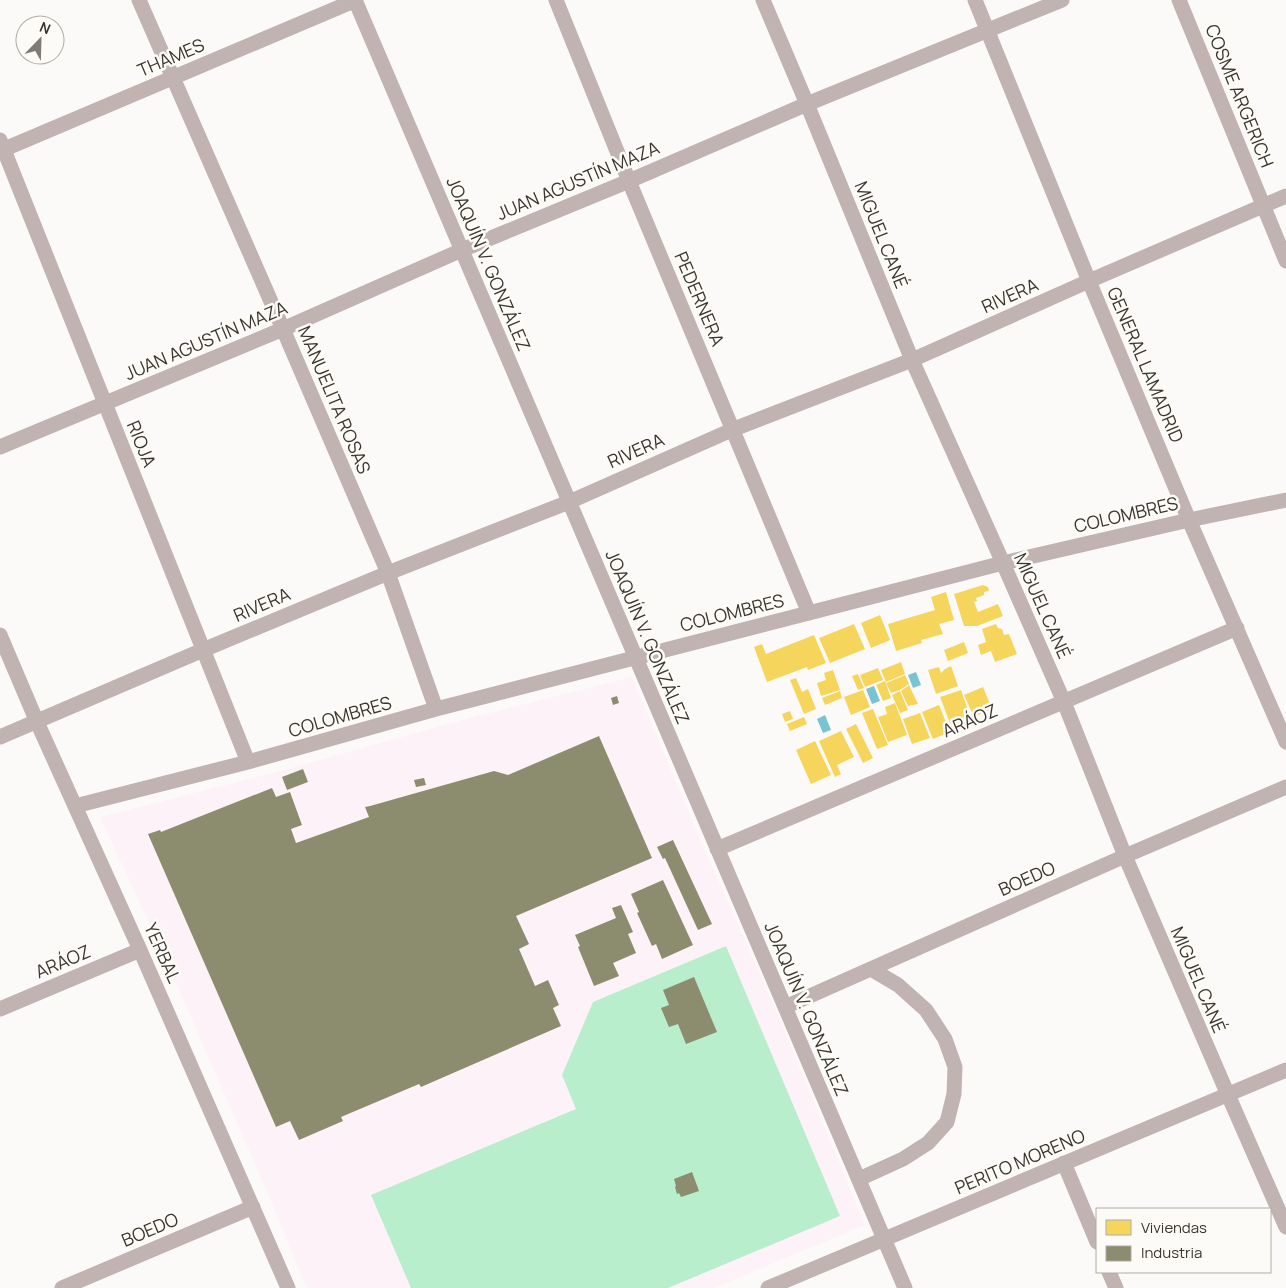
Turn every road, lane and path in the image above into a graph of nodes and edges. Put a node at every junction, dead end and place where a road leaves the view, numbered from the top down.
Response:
1 (139, 0) edge
2 (355, 0) edge
3 (556, 0) edge
4 (763, 0) edge
5 (975, 0) edge
6 (1062, 0) edge
7 (1179, 0) edge
8 (988, 31) junction
9 (172, 78) junction
10 (807, 104) junction
11 (1, 147) edge
12 (629, 180) junction
13 (1286, 196) edge
14 (1263, 206) junction
15 (462, 250) junction
16 (1286, 262) edge
17 (1090, 281) junction
18 (283, 329) junction
19 (912, 360) junction
20 (105, 404) junction
21 (734, 429) junction
22 (0, 447) edge
23 (1286, 500) edge
24 (569, 502) junction
25 (1189, 520) junction
26 (1003, 563) junction
27 (388, 573) junction
28 (809, 613) junction
29 (1237, 628) junction
30 (0, 635) edge
31 (203, 650) junction
32 (636, 657) junction
33 (1064, 702) junction
34 (436, 709) junction
35 (37, 722) junction
36 (0, 737) edge
37 (1286, 742) edge
38 (248, 762) junction
39 (1286, 787) edge
40 (75, 806) junction
41 (718, 849) junction
42 (1125, 856) junction
43 (140, 950) junction
44 (871, 969) junction
45 (785, 1006) junction
46 (0, 1009) edge
47 (1286, 1070) edge
48 (1228, 1095) junction
49 (1064, 1163) junction
50 (859, 1179) junction
51 (253, 1207) junction
52 (1286, 1228) edge
53 (884, 1239) junction
54 (1096, 1240) edge
55 (1109, 1273) edge
56 (62, 1288) edge
57 (288, 1288) edge
58 (768, 1288) edge
59 (905, 1288) edge
60 (1116, 1288) edge

1 - 9 street, MANUELITA ROSAS
2 - 9 street, THAMES
2 - 15 street, JOAQUÍN V. GONZÁLEZ
3 - 12 street, PEDERNERA
4 - 10 street, MIGUEL CANÉ
5 - 8 street, GENERAL LAMADRID
6 - 8 street, JUAN AGUSTÍN MAZA
7 - 14 street, COSME ARGERICH
8 - 10 street, JUAN AGUSTÍN MAZA
8 - 17 street, GENERAL LAMADRID
9 - 11 street, THAMES
9 - 18 street, MANUELITA ROSAS
10 - 12 street, JUAN AGUSTÍN MAZA
10 - 19 street, MIGUEL CANÉ
11 - 20 street, RIOJA
12 - 15 street, JUAN AGUSTÍN MAZA
12 - 21 street, PEDERNERA
13 - 14 street, RIVERA
14 - 16 street, COSME ARGERICH
14 - 17 street, RIVERA
15 - 18 street, JUAN AGUSTÍN MAZA
15 - 24 street, JOAQUÍN V. GONZÁLEZ
17 - 19 street, RIVERA
17 - 25 street, GENERAL LAMADRID
18 - 20 street, JUAN AGUSTÍN MAZA
18 - 27 street, MANUELITA ROSAS
19 - 21 street, RIVERA
19 - 26 street, MIGUEL CANÉ
20 - 22 street, JUAN AGUSTÍN MAZA
20 - 31 street, RIOJA
21 - 24 street, RIVERA
21 - 28 street, PEDERNERA
23 - 25 street, COLOMBRES
24 - 27 street, RIVERA
24 - 32 street, JOAQUÍN V. GONZÁLEZ
25 - 26 street, COLOMBRES
25 - 29 street, GENERAL LAMADRID
26 - 28 street, COLOMBRES
26 - 33 street, MIGUEL CANÉ
27 - 31 street, RIVERA
27 - 34 street, MANUELITA ROSAS
28 - 32 street, COLOMBRES
29 - 33 street, ARÁOZ
29 - 37 street, GENERAL LAMADRID
30 - 35 street, YERBAL
31 - 35 street, RIVERA
31 - 38 street, RIOJA
32 - 34 street, COLOMBRES
32 - 41 street, JOAQUÍN V. GONZÁLEZ
33 - 41 street, ARÁOZ
33 - 42 street, MIGUEL CANÉ
34 - 38 street, COLOMBRES
35 - 36 street, RIVERA
35 - 40 street, YERBAL
38 - 40 street, COLOMBRES
39 - 42 street, BOEDO
40 - 43 street, YERBAL
41 - 45 street, JOAQUÍN V. GONZÁLEZ
42 - 44 street, BOEDO
42 - 48 street, MIGUEL CANÉ
43 - 46 street, ARÁOZ
43 - 51 street, YERBAL
44 - 45 street, BOEDO
44 - 50 street
45 - 50 street, JOAQUÍN V. GONZÁLEZ
47 - 48 street, PERITO MORENO
48 - 49 street, PERITO MORENO
48 - 52 street, MIGUEL CANÉ
49 - 53 street, PERITO MORENO
49 - 54 street
50 - 53 street, JOAQUÍN V. GONZÁLEZ
51 - 56 street, BOEDO
51 - 57 street, YERBAL
53 - 58 street, PERITO MORENO
53 - 59 street, JOAQUÍN V. GONZÁLEZ
55 - 60 street

